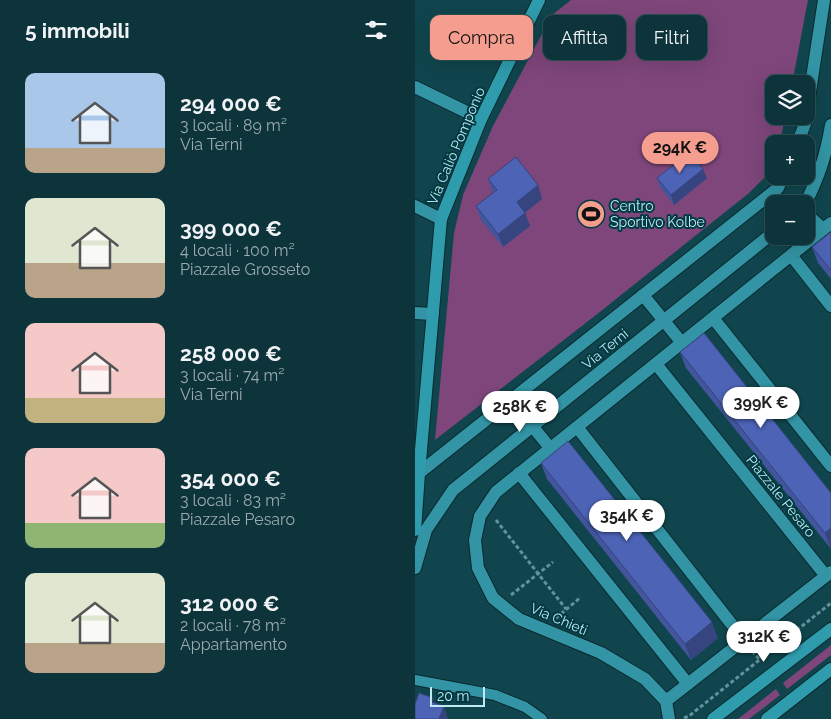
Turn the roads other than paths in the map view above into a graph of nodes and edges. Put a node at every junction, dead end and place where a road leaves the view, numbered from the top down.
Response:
1 (539, 0) edge
2 (825, 0) edge
3 (415, 87) edge
4 (481, 119) junction
5 (831, 126) edge
6 (801, 135) edge
7 (779, 185) edge
8 (810, 195) edge
9 (415, 206) edge
10 (441, 219) junction
11 (815, 219) edge
12 (827, 226) edge
13 (765, 239) edge
14 (791, 255) junction
15 (643, 295) junction
16 (831, 306) edge
17 (415, 313) edge
18 (433, 314) junction
19 (713, 318) junction
20 (664, 321) junction
21 (682, 342) junction
22 (656, 364) junction
23 (511, 400) junction
24 (533, 426) junction
25 (577, 427) junction
26 (551, 448) junction
27 (831, 466) edge
28 (419, 473) junction
29 (519, 474) junction
30 (416, 492) edge
31 (415, 530) edge
32 (415, 568) edge
33 (828, 574) edge
34 (831, 629) edge
35 (744, 640) junction
36 (831, 669) edge
37 (415, 680) edge
38 (688, 684) junction
39 (666, 701) junction
40 (542, 719) edge
41 (669, 719) edge
42 (713, 719) edge
43 (767, 719) edge

1 - 4 street, Via Caliò Pomponio
2 - 6 street
3 - 4 street
4 - 10 street, Via Caliò Pomponio
5 - 8 street
7 - 15 street, Via Terni
9 - 10 street
10 - 18 street, Via Caliò Pomponio
11 - 12 street, Via Chieti
12 - 14 street, Via Chieti
13 - 20 street, Via Terni
14 - 16 street
14 - 19 street, Via Chieti
15 - 20 street
15 - 23 street, Via Terni
17 - 18 street
18 - 28 street, Via Caliò Pomponio
19 - 21 street, Via Chieti
19 - 27 street
20 - 21 street
20 - 24 street, Via Terni
21 - 22 street, Via Chieti
22 - 25 street, Via Chieti
22 - 33 street, Piazzale Pesaro
23 - 24 street
23 - 28 street, Via Terni
24 - 26 street
24 - 32 street, Via Terni
25 - 26 street, Via Chieti
25 - 35 street
26 - 29 street, Via Chieti
28 - 30 street, Via Caliò Pomponio
29 - 38 street
29 - 39 street, Via Chieti
30 - 31 street, Via Caliò Pomponio
33 - 35 street
34 - 42 street
35 - 38 street
36 - 43 street
37 - 40 lane
38 - 39 street
39 - 41 street

